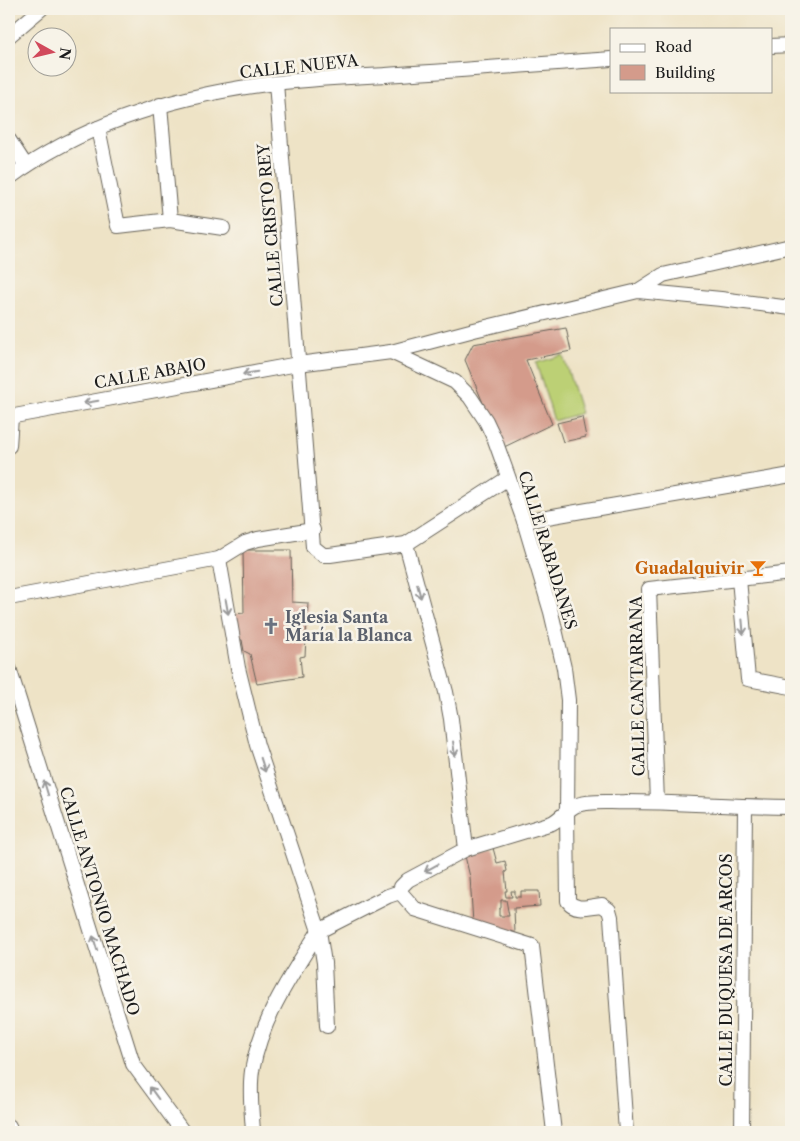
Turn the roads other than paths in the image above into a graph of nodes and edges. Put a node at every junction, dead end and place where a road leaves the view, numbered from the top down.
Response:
1 (41, 9) edge
2 (9, 36) edge
3 (791, 45) edge
4 (772, 46) edge
5 (610, 59) edge
6 (276, 83) junction
7 (160, 105) junction
8 (98, 128) junction
9 (9, 140) edge
10 (26, 166) junction
11 (9, 178) edge
12 (170, 220) junction
13 (223, 228) dead end
14 (791, 246) edge
15 (638, 291) junction
16 (791, 308) edge
17 (391, 352) junction
18 (298, 364) junction
19 (10, 417) edge
20 (9, 446) edge
21 (791, 475) edge
22 (508, 478) junction
23 (524, 520) junction
24 (313, 530) junction
25 (406, 544) junction
26 (219, 559) junction
27 (791, 573) edge
28 (739, 579) junction
29 (9, 598) edge
30 (9, 668) edge
31 (791, 687) edge
32 (657, 802) junction
33 (745, 807) junction
34 (791, 808) edge
35 (567, 813) junction
36 (466, 849) junction
37 (400, 892) junction
38 (319, 931) junction
39 (327, 1026) dead end
40 (9, 1126) edge
41 (11, 1132) edge
42 (183, 1132) edge
43 (253, 1132) edge
44 (554, 1132) edge
45 (626, 1132) edge
46 (742, 1132) edge

1 - 2 street
3 - 4 street
5 - 6 street, CALLE NUEVA
6 - 7 street, CALLE NUEVA
6 - 18 street, CALLE CRISTO REY
7 - 8 street, CALLE NUEVA
7 - 12 street
8 - 10 street, CALLE NUEVA
8 - 12 street
9 - 10 street
10 - 11 street, CALLE NUEVA
12 - 13 street
14 - 15 street
15 - 16 street
15 - 17 street, CALLE ABAJO
17 - 18 street, CALLE ABAJO
17 - 22 street, CALLE RABADANES
18 -> 19 street, CALLE ABAJO
18 - 24 street, CALLE CRISTO REY
19 - 20 street
21 - 23 street
22 - 23 street, CALLE RABADANES
22 - 25 street
23 - 35 street, CALLE RABADANES
24 - 25 street, CALLE CRISTO REY
24 - 26 street
25 -> 36 street
26 - 29 street
26 -> 38 street
27 - 28 street, CALLE CANTARRANA
28 -> 31 street
28 - 32 street, CALLE CANTARRANA
42 -> 30 street, CALLE ANTONIO MACHADO
32 - 33 street
32 - 35 street
33 - 34 street
33 - 46 street, CALLE DUQUESA DE ARCOS
35 - 36 street
35 - 45 street, CALLE RABADANES
36 -> 37 street
37 - 38 street
37 - 44 street
38 - 39 street
38 - 43 street
40 - 41 street

